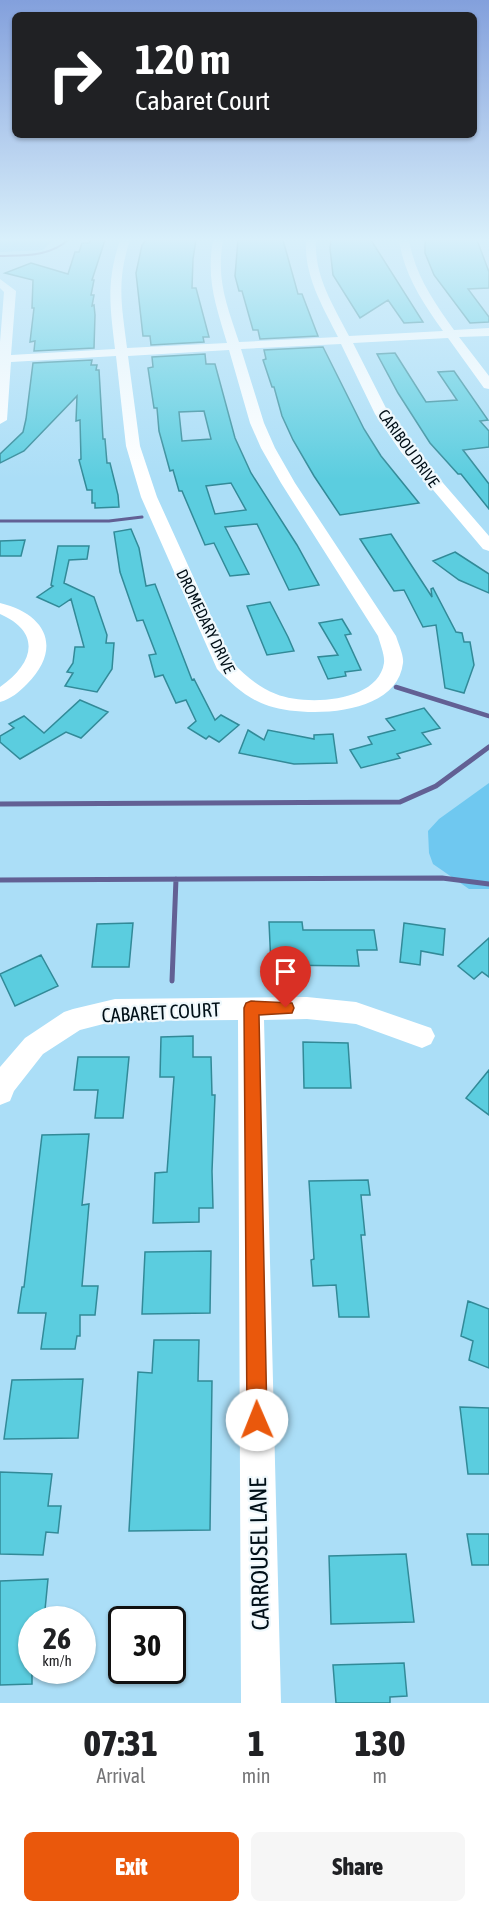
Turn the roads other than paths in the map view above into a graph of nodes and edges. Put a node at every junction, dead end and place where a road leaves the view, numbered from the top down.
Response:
1 (7, 319) edge
2 (118, 319) edge
3 (227, 319) edge
4 (336, 319) edge
5 (443, 319) edge
6 (489, 332) edge
7 (453, 334) junction
8 (346, 340) junction
9 (234, 346) junction
10 (121, 353) junction
11 (2, 359) edge
12 (489, 385) edge
13 (0, 420) edge
14 (489, 546) edge
15 (0, 608) edge
16 (0, 696) edge
17 (251, 1008) junction
18 (422, 1036) dead end
19 (0, 1092) edge
20 (261, 1703) edge

1 - 11 street
2 - 10 street, DROMEDARY DRIVE
3 - 9 street, DROMEDARY DRIVE
4 - 8 street, CARIBOU DRIVE
5 - 7 street
6 - 7 street
7 - 8 street
7 - 12 street
8 - 9 street
8 - 14 street, CARIBOU DRIVE
9 - 10 street
9 - 10 street, DROMEDARY DRIVE
10 - 11 street
11 - 13 street
15 - 16 street
17 - 18 street, CABARET COURT
17 - 19 street, CABARET COURT
17 - 20 street, CARROUSEL LANE

